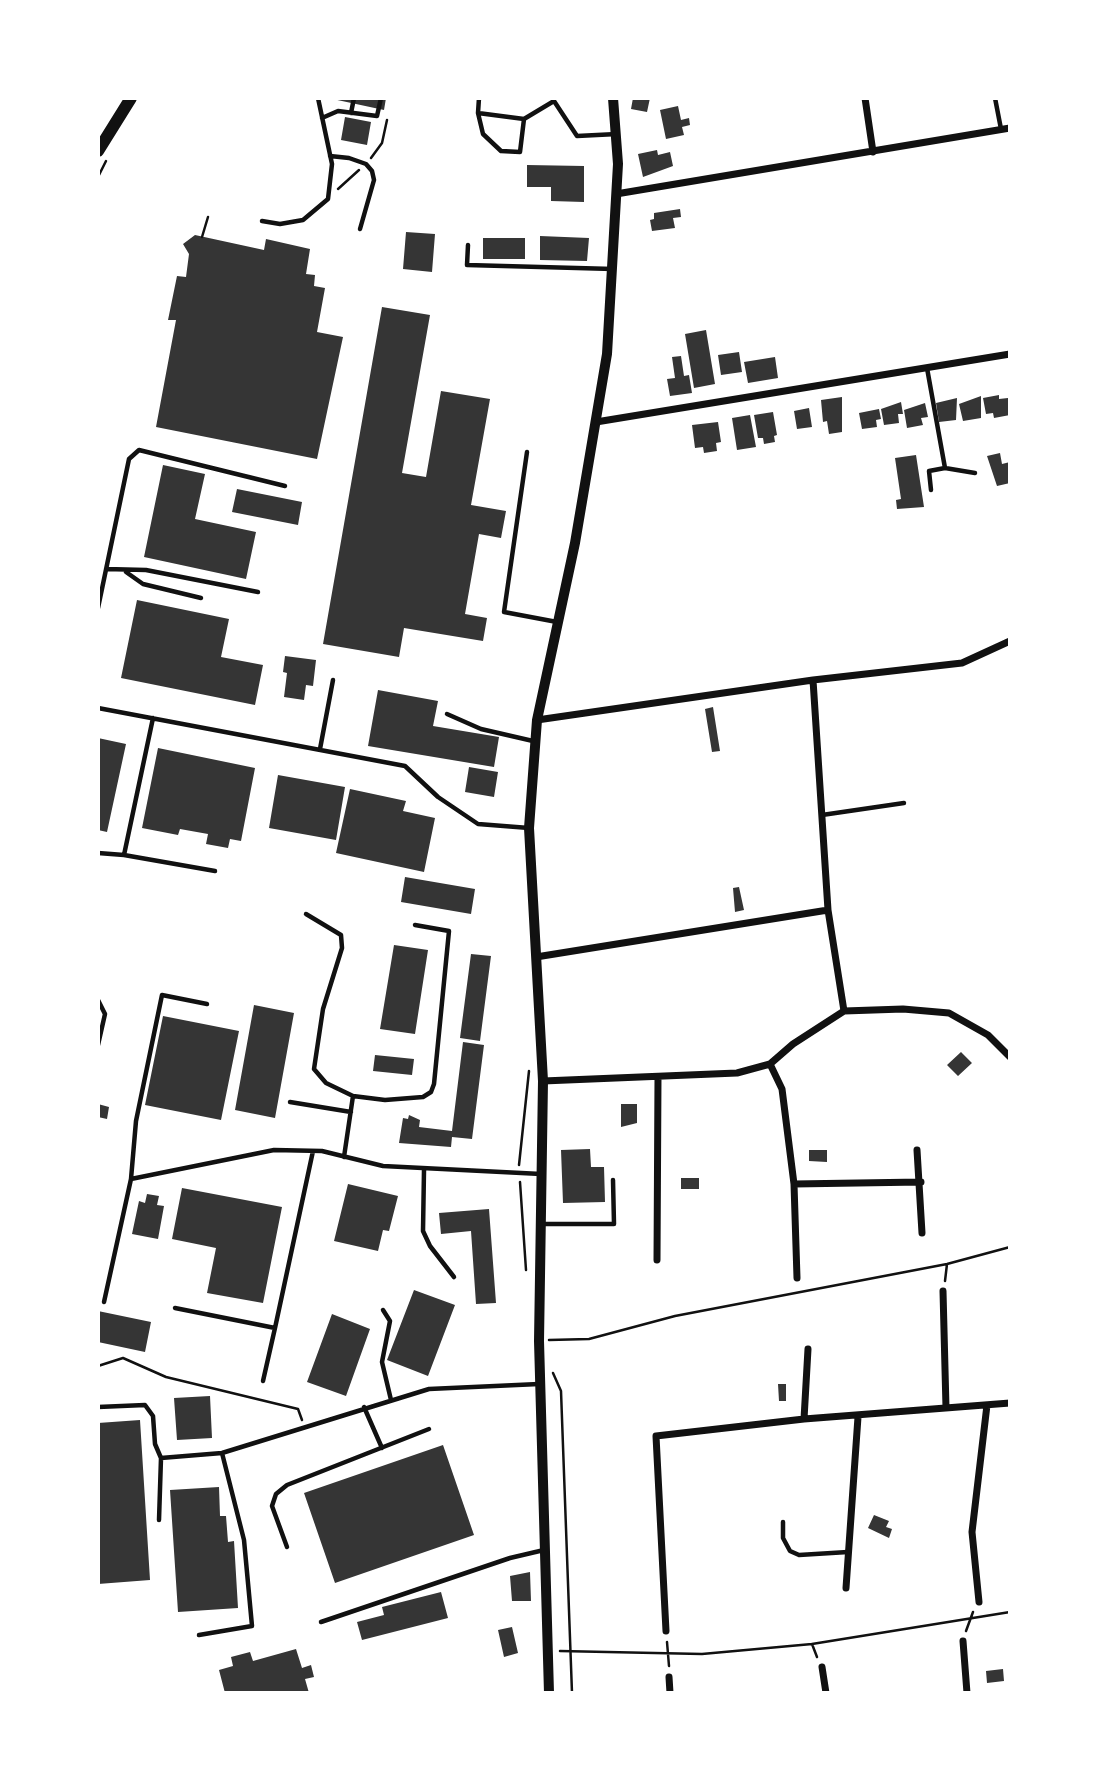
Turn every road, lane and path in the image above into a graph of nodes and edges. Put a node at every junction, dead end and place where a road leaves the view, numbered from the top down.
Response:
1 (131, 98) edge
2 (318, 98) edge
3 (354, 98) edge
4 (381, 98) edge
5 (479, 98) edge
6 (613, 98) edge
7 (865, 98) edge
8 (995, 98) edge
9 (389, 109) dead end
10 (351, 113) junction
11 (478, 113) junction
12 (322, 118) junction
13 (524, 119) junction
14 (1006, 129) edge
15 (617, 134) junction
16 (98, 151) edge
17 (873, 152) junction
18 (330, 156) junction
19 (366, 164) junction
20 (616, 194) junction
21 (328, 199) junction
22 (208, 217) dead end
23 (262, 221) dead end
24 (360, 229) dead end
25 (202, 237) dead end
26 (468, 245) dead end
27 (614, 269) junction
28 (1010, 354) edge
29 (927, 368) junction
30 (596, 422) junction
31 (527, 452) dead end
32 (945, 468) junction
33 (975, 473) dead end
34 (285, 486) dead end
35 (931, 490) dead end
36 (106, 569) junction
37 (125, 572) junction
38 (258, 592) dead end
39 (201, 597) dead end
40 (98, 608) edge
41 (558, 622) junction
42 (1010, 641) edge
43 (334, 680) dead end
44 (813, 680) junction
45 (98, 708) edge
46 (447, 714) dead end
47 (153, 718) junction
48 (537, 720) junction
49 (534, 741) junction
50 (320, 749) junction
51 (904, 803) dead end
52 (821, 815) junction
53 (529, 828) junction
54 (98, 853) edge
55 (124, 855) junction
56 (215, 871) dead end
57 (828, 910) junction
58 (306, 914) dead end
59 (415, 925) dead end
60 (536, 957) junction
61 (98, 1000) edge
62 (207, 1004) dead end
63 (844, 1011) junction
64 (98, 1045) edge
65 (1010, 1057) edge
66 (530, 1065) dead end
67 (770, 1065) junction
68 (658, 1077) junction
69 (544, 1081) junction
70 (353, 1096) junction
71 (290, 1102) dead end
72 (351, 1112) junction
73 (917, 1150) dead end
74 (313, 1151) junction
75 (344, 1157) junction
76 (424, 1170) junction
77 (519, 1173) junction
78 (544, 1174) junction
79 (131, 1179) junction
80 (613, 1180) dead end
81 (921, 1182) junction
82 (794, 1184) junction
83 (542, 1224) junction
84 (922, 1233) dead end
85 (1010, 1247) edge
86 (657, 1260) dead end
87 (947, 1264) junction
88 (527, 1275) dead end
89 (454, 1277) dead end
90 (797, 1278) dead end
91 (943, 1291) joint
92 (104, 1302) dead end
93 (175, 1308) dead end
94 (383, 1310) dead end
95 (275, 1328) junction
96 (539, 1340) junction
97 (808, 1349) dead end
98 (98, 1366) edge
99 (550, 1366) dead end
100 (263, 1381) dead end
101 (540, 1384) junction
102 (391, 1400) junction
103 (1010, 1403) edge
104 (987, 1405) junction
105 (98, 1407) edge
106 (364, 1408) junction
107 (946, 1408) junction
108 (858, 1417) junction
109 (804, 1419) junction
110 (304, 1425) junction
111 (429, 1429) dead end
112 (382, 1448) junction
113 (222, 1453) junction
114 (161, 1458) junction
115 (159, 1520) dead end
116 (783, 1522) dead end
117 (287, 1547) dead end
118 (544, 1550) junction
119 (848, 1552) junction
120 (846, 1588) dead end
121 (979, 1602) joint
122 (1010, 1612) edge
123 (969, 1619) junction
124 (321, 1622) dead end
125 (666, 1631) joint
126 (199, 1635) dead end
127 (963, 1642) joint
128 (812, 1644) junction
129 (546, 1651) junction
130 (571, 1652) junction
131 (668, 1654) junction
132 (822, 1667) joint
133 (669, 1677) joint
134 (549, 1693) edge
135 (572, 1693) edge
136 (670, 1693) edge
137 (827, 1693) edge
138 (967, 1693) edge

1 - 16 main road
2 - 12 lane
3 - 10 lane
4 - 10 lane
5 - 11 lane
6 - 15 street
7 - 17 street
8 - 14 lane
9 - 19 path
10 - 12 lane
11 - 13 lane
11 - 13 lane
12 - 18 lane
13 - 15 lane
14 - 17 street
15 - 20 street
17 - 20 street
18 - 19 lane
18 - 21 lane
19 - 21 path
19 - 24 lane
20 - 27 street
21 - 23 lane
22 - 25 path
26 - 27 lane
27 - 30 street
28 - 29 street
29 - 30 street
29 - 32 lane
30 - 41 street
31 - 41 lane
32 - 33 lane
32 - 35 lane
34 - 36 lane
36 - 37 lane
36 - 40 lane
37 - 38 lane
37 - 39 lane
41 - 48 street
42 - 44 street
43 - 50 lane
44 - 48 street
44 - 52 street
45 - 47 lane
46 - 49 lane
47 - 50 lane
47 - 55 lane
48 - 49 street
49 - 53 street
50 - 53 lane
51 - 52 lane
52 - 57 street
53 - 60 street
54 - 55 lane
55 - 56 lane
57 - 60 street
57 - 63 street
58 - 70 lane
59 - 70 lane
60 - 69 street
61 - 64 lane
62 - 79 lane
63 - 65 street
63 - 67 street
66 - 77 path
67 - 68 street
67 - 82 street
68 - 69 street
68 - 86 street
69 - 78 street
70 - 72 lane
71 - 72 lane
72 - 75 lane
73 - 81 street
74 - 75 lane
74 - 79 lane
74 - 95 lane
75 - 76 lane
76 - 77 lane
76 - 89 lane
77 - 78 lane
77 - 88 path
78 - 83 street
79 - 92 lane
80 - 83 lane
81 - 82 street
81 - 84 street
82 - 90 street
83 - 96 street
85 - 87 path
87 - 91 path
87 - 96 path
91 - 107 street
93 - 95 lane
94 - 102 lane
95 - 100 lane
96 - 101 street
97 - 109 street
98 - 110 path
99 - 130 path
101 - 102 lane
101 - 118 street
102 - 106 lane
103 - 104 street
104 - 107 street
104 - 121 street
105 - 114 lane
106 - 110 lane
106 - 112 lane
107 - 108 street
108 - 109 street
108 - 119 street
109 - 125 street
110 - 113 lane
111 - 112 lane
112 - 117 lane
113 - 114 lane
113 - 126 lane
114 - 115 lane
116 - 119 lane
118 - 124 lane
118 - 129 street
119 - 120 street
121 - 123 path
122 - 123 path
123 - 127 path
123 - 128 path
125 - 131 path
127 - 138 street
128 - 131 path
128 - 132 path
129 - 130 path
129 - 134 street
130 - 131 path
130 - 135 path
131 - 133 path
132 - 137 street
133 - 136 street

